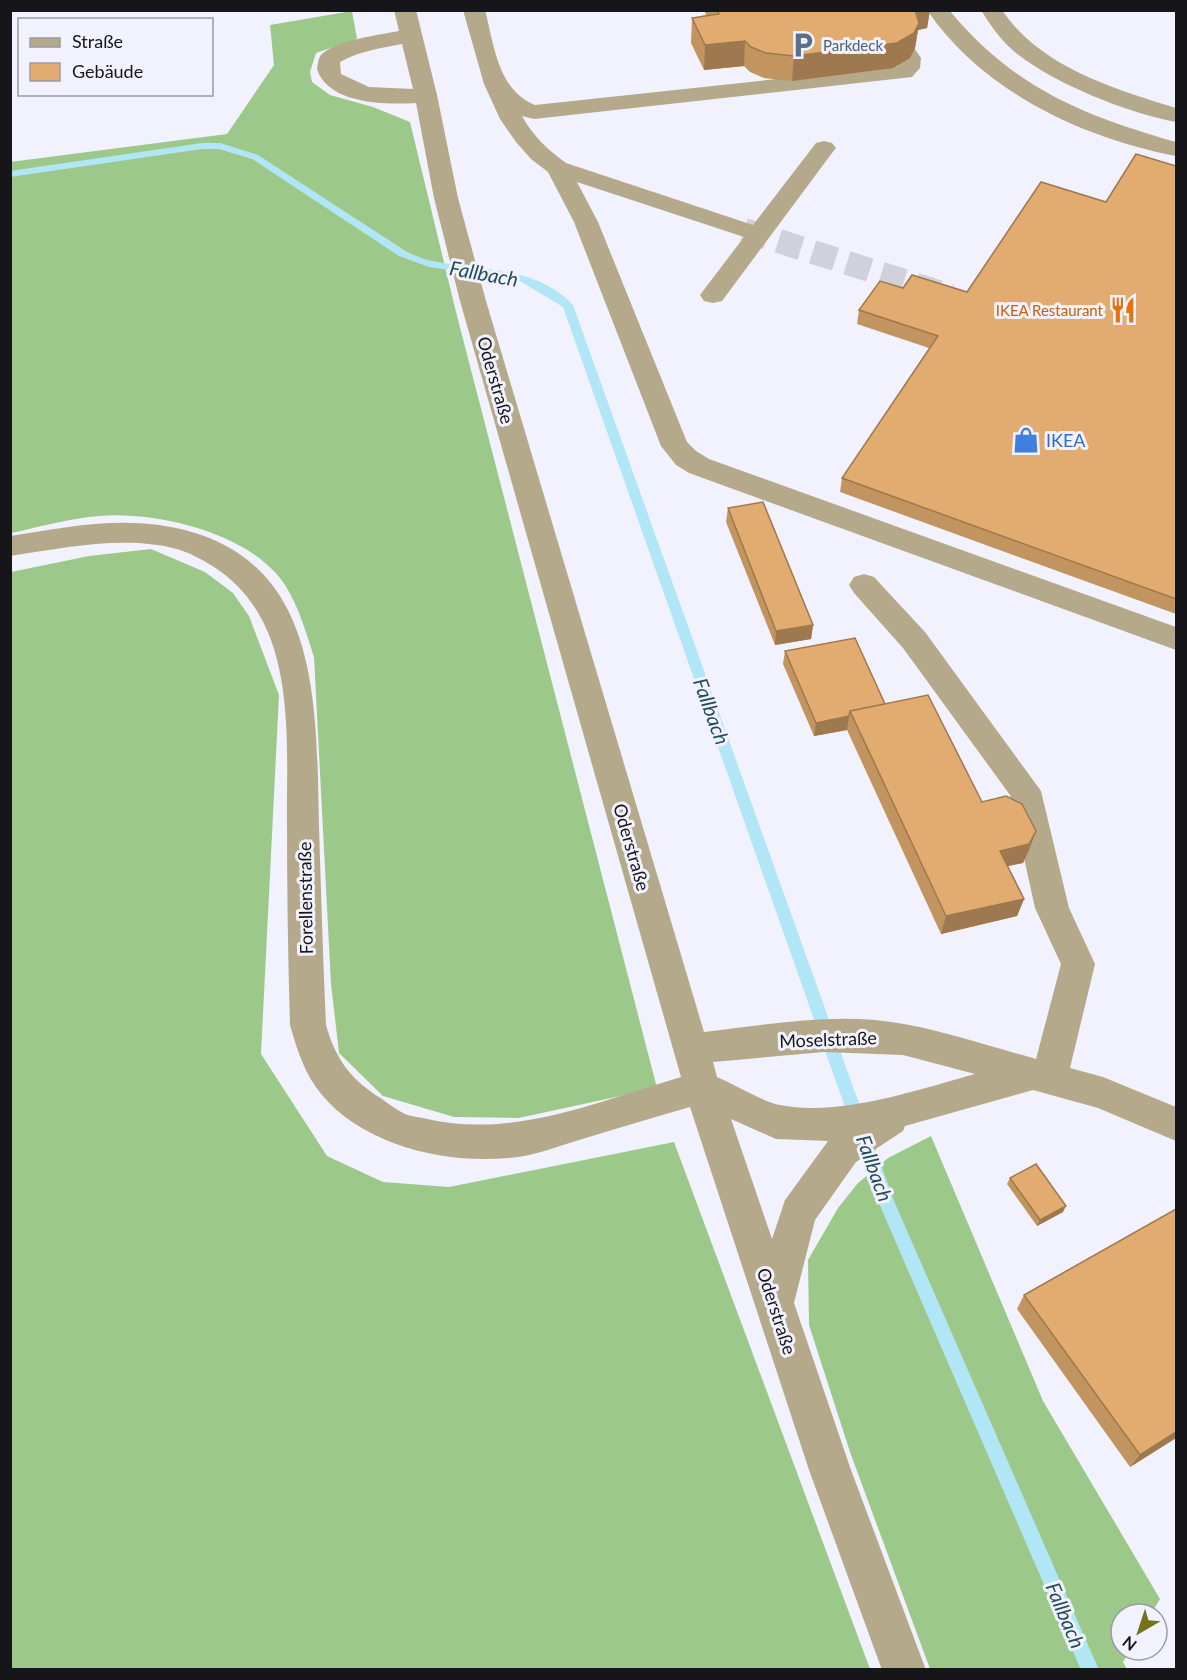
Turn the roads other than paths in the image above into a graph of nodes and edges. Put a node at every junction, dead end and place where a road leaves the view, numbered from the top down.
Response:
1 (405, 10) edge
2 (474, 10) edge
3 (937, 10) edge
4 (991, 10) edge
5 (887, 26) edge
6 (411, 36) junction
7 (495, 84) junction
8 (426, 95) junction
9 (1176, 115) edge
10 (824, 148) dead end
11 (1176, 149) edge
12 (558, 168) junction
13 (744, 230) tunnel mouth
14 (713, 295) dead end
15 (10, 546) edge
16 (864, 585) dead end
17 (1176, 639) edge
18 (691, 1049) junction
19 (1041, 1077) junction
20 (702, 1087) junction
21 (1176, 1124) edge
22 (839, 1137) junction
23 (774, 1304) junction
24 (904, 1670) edge

1 - 6 street, Oderstraße
2 - 7 street
3 - 11 street
4 - 9 street
5 - 7 street
6 - 8 street, Oderstraße
6 - 8 street
7 - 12 street
8 - 18 street, Oderstraße
10 - 14 street
12 - 13 street
12 - 17 street
15 - 20 street, Forellenstraße
16 - 19 street
18 - 19 street, Moselstraße
18 - 20 street, Oderstraße
19 - 21 street, Moselstraße
19 - 22 street, Moselstraße
20 - 22 street
20 - 23 street, Oderstraße
22 - 23 street, Moselstraße
23 - 24 street, Oderstraße

